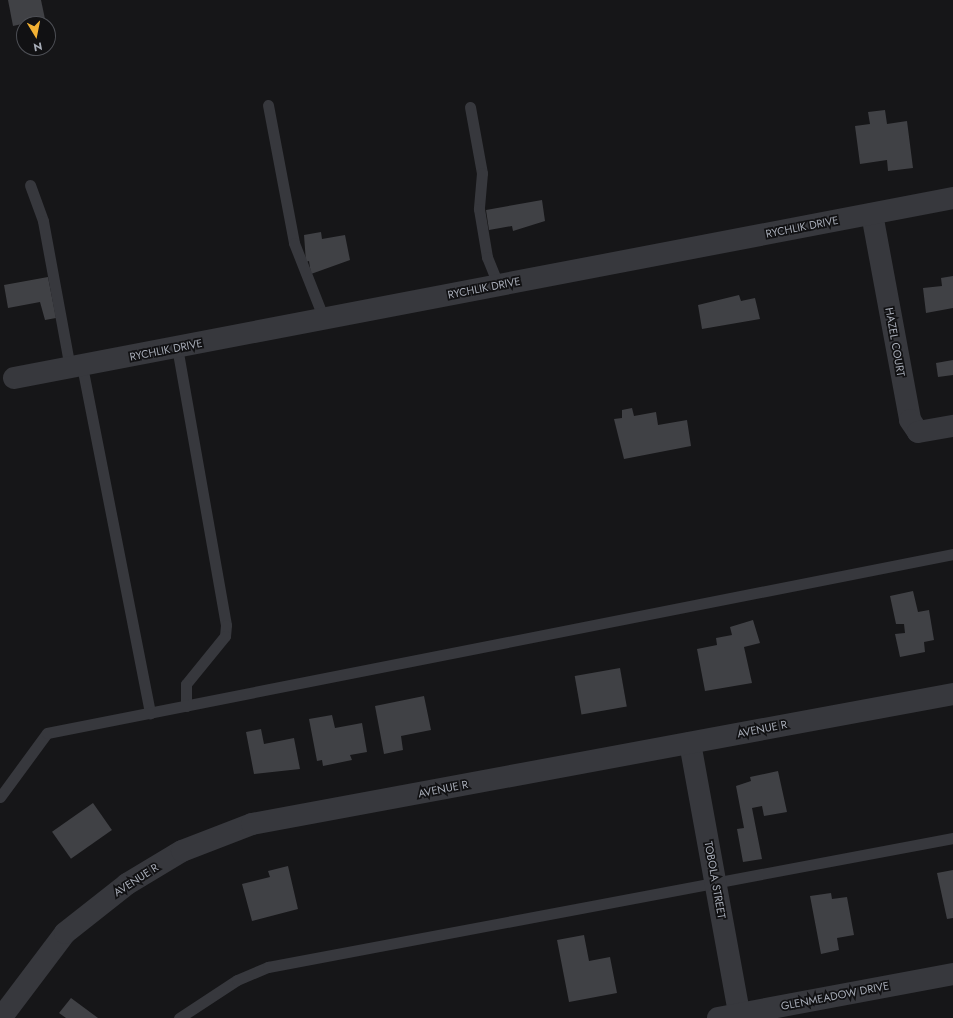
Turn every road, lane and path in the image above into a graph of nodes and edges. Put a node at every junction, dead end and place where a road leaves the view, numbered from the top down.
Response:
1 (268, 105) dead end
2 (470, 107) dead end
3 (30, 185) dead end
4 (953, 198) edge
5 (872, 214) junction
6 (499, 286) junction
7 (324, 319) junction
8 (177, 347) junction
9 (76, 367) junction
10 (14, 378) dead end
11 (953, 426) edge
12 (953, 554) edge
13 (953, 694) edge
14 (186, 706) junction
15 (150, 713) junction
16 (690, 742) junction
17 (0, 797) edge
18 (953, 838) edge
19 (715, 881) junction
20 (953, 974) edge
21 (739, 1016) edge
22 (1, 1018) edge
23 (179, 1018) edge
24 (718, 1018) edge

1 - 7 lane
2 - 6 lane
3 - 9 lane
4 - 5 street, RYCHLIK DRIVE
5 - 6 street, RYCHLIK DRIVE
5 - 11 street, HAZEL COURT
6 - 7 street, RYCHLIK DRIVE
7 - 8 street, RYCHLIK DRIVE
8 - 9 street, RYCHLIK DRIVE
8 - 14 lane
9 - 10 street, RYCHLIK DRIVE
9 - 15 lane
12 - 14 lane
13 - 16 street, AVENUE R
14 - 15 lane
15 - 17 lane
16 - 19 street, TOBOLA STREET
16 - 22 street, AVENUE R
18 - 19 lane
19 - 21 street, TOBOLA STREET
19 - 23 lane
20 - 21 street, GLENMEADOW DRIVE
21 - 24 street, GLENMEADOW DRIVE

